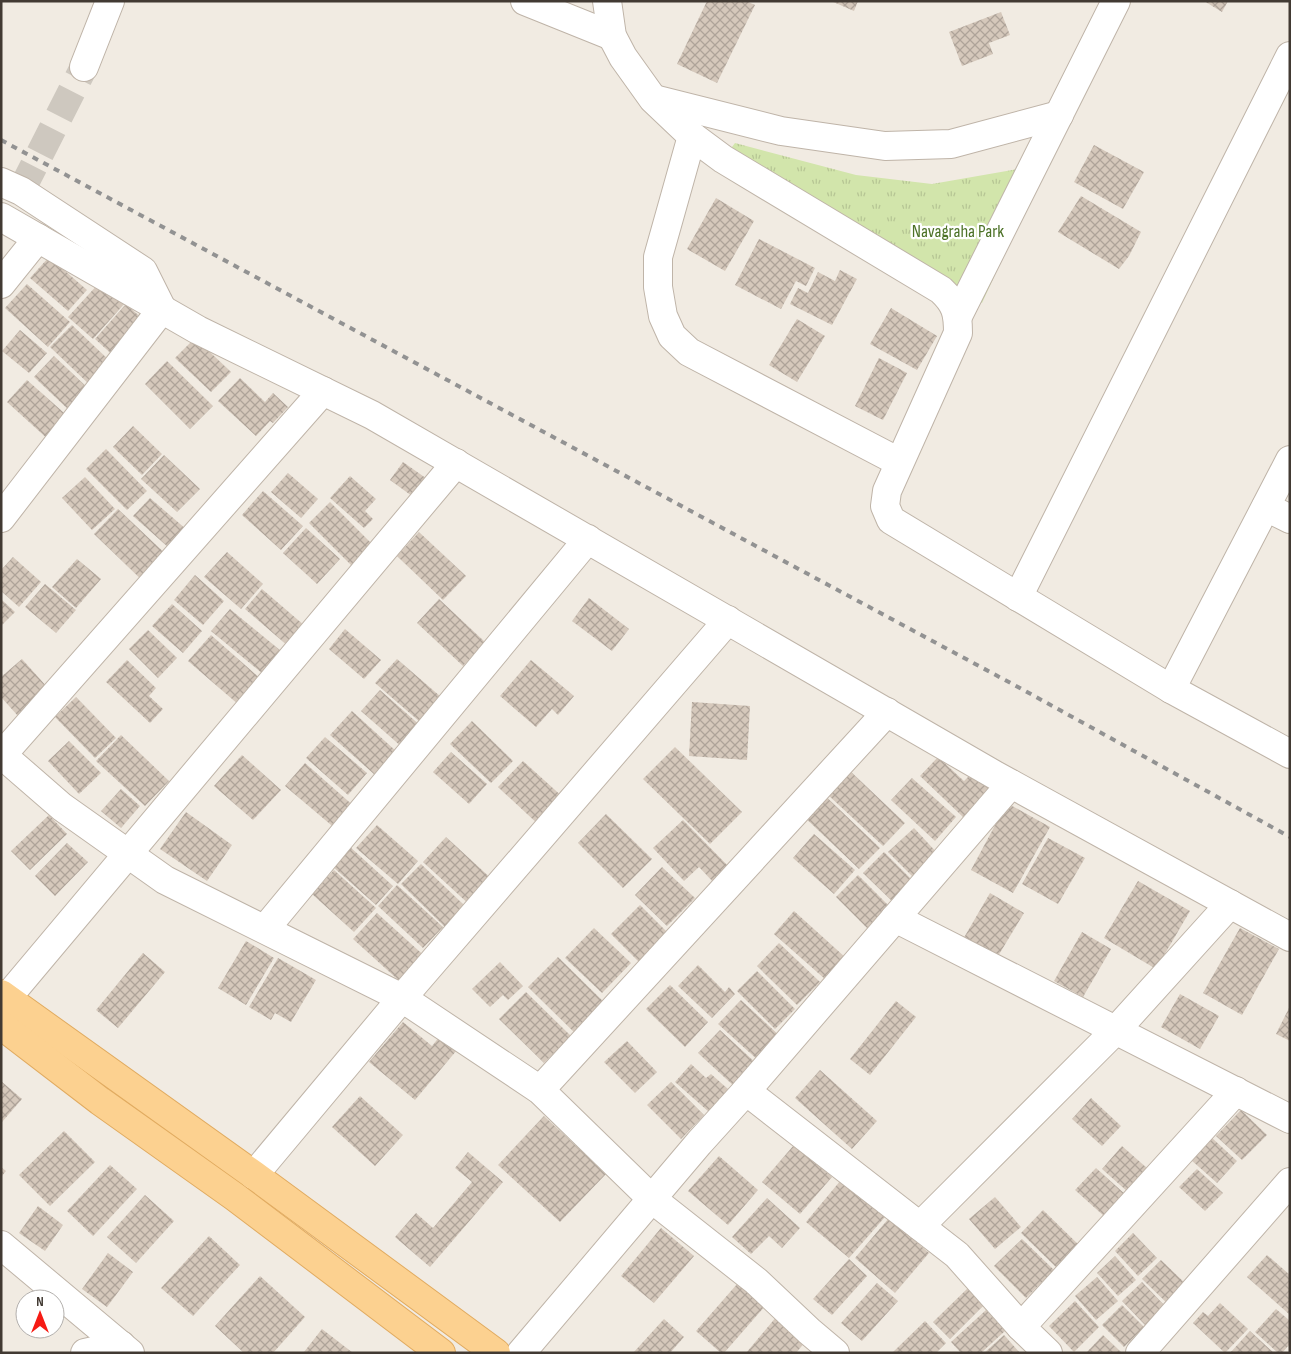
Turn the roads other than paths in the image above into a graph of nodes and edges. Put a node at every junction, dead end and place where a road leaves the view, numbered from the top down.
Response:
1 (110, 1) edge
2 (525, 1) edge
3 (607, 1) edge
4 (1116, 1) edge
5 (612, 36) junction
6 (1290, 56) edge
7 (84, 67) tunnel mouth
8 (653, 99) junction
9 (1059, 115) junction
10 (692, 136) junction
11 (1, 182) edge
12 (1, 217) edge
13 (38, 238) junction
14 (1, 284) edge
15 (162, 309) junction
16 (958, 316) junction
17 (323, 391) junction
18 (1290, 460) edge
19 (899, 462) junction
20 (456, 463) junction
21 (1266, 507) junction
22 (1, 518) edge
23 (1290, 519) edge
24 (588, 539) junction
25 (1018, 597) junction
26 (728, 620) junction
27 (1171, 689) junction
28 (887, 712) junction
29 (2, 754) edge
30 (1290, 754) edge
31 (1011, 784) junction
32 (127, 854) junction
33 (1230, 904) junction
34 (896, 918) junction
35 (265, 929) junction
36 (1290, 937) edge
37 (4, 996) edge
38 (402, 998) junction
39 (1, 1026) edge
40 (1116, 1030) junction
41 (540, 1090) junction
42 (746, 1091) junction
43 (1236, 1091) junction
44 (1290, 1119) edge
45 (254, 1175) junction
46 (1290, 1182) edge
47 (652, 1199) junction
48 (920, 1226) junction
49 (1, 1245) edge
50 (1021, 1327) junction
51 (126, 1349) edge
52 (85, 1353) edge
53 (441, 1353) edge
54 (496, 1353) edge
55 (521, 1353) edge
56 (835, 1353) edge
57 (1048, 1353) edge
58 (1140, 1353) edge

1 - 7 street
2 - 5 street
3 - 5 street
4 - 9 street
5 - 8 street
6 - 25 street
8 - 9 street
8 - 10 street
9 - 16 street
10 - 16 street
10 - 19 street
11 - 15 street
12 - 13 street
13 - 14 street
13 - 15 street
15 - 17 street
15 - 22 street
16 - 19 street
17 - 20 street
17 - 29 street
18 - 21 street
19 - 25 street
20 - 24 street
20 - 32 street
21 - 23 street
21 - 27 street
24 - 26 street
24 - 35 street
25 - 27 street
26 - 28 street
26 - 38 street
27 - 30 street
28 - 31 street
28 - 41 street
29 - 32 street
31 - 33 street
31 - 34 street
32 - 35 street
32 - 37 street
33 - 36 street
33 - 40 street
34 - 40 street
34 - 42 street
35 - 38 street
37 - 45 main road
38 - 41 street
38 - 45 street
39 - 53 main road
40 - 43 street
40 - 48 street
41 - 47 street
42 - 47 street
42 - 48 street
43 - 44 street
43 - 50 street
45 - 54 main road
46 - 58 street
47 - 55 street
47 - 56 street
48 - 50 street
49 - 51 street
50 - 57 street
51 - 52 street

